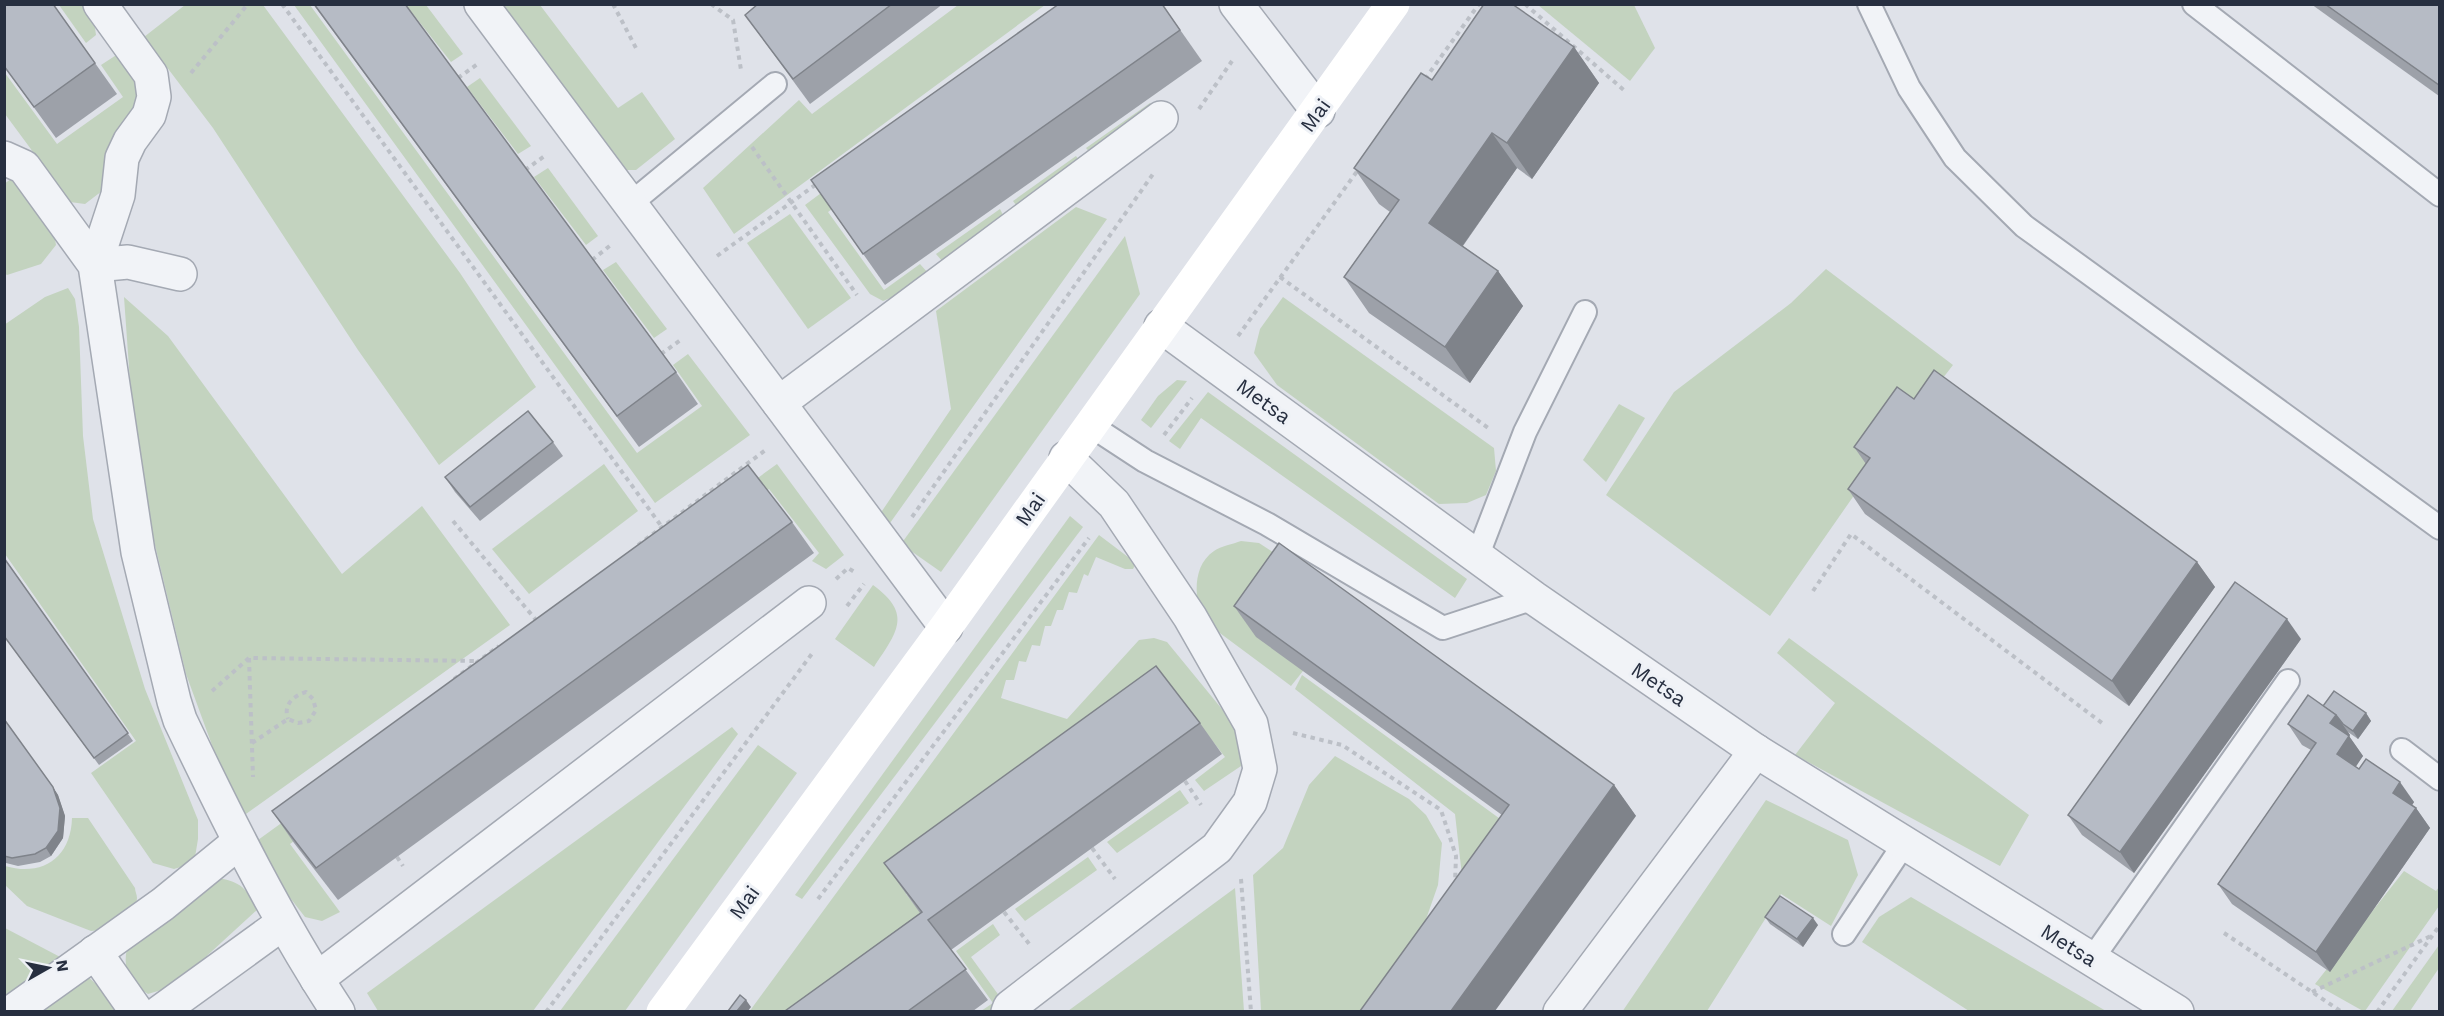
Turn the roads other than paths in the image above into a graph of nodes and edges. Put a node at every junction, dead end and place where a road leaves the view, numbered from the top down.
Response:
1 (100, 4) edge
2 (482, 4) edge
3 (1393, 4) edge
4 (1869, 4) edge
5 (2194, 4) edge
6 (1246, 17) edge
7 (775, 84) edge
8 (1318, 111) junction
9 (1161, 118) dead end
10 (4, 159) edge
11 (2439, 195) edge
12 (630, 204) junction
13 (95, 265) junction
14 (180, 274) dead end
15 (1585, 312) dead end
16 (1161, 326) junction
17 (788, 415) junction
18 (1090, 425) junction
19 (1066, 458) junction
20 (2439, 528) edge
21 (1477, 557) junction
22 (1534, 598) junction
23 (809, 603) dead end
24 (946, 627) junction
25 (2288, 681) dead end
26 (2402, 750) dead end
27 (1756, 751) junction
28 (2439, 779) edge
29 (239, 842) junction
30 (1904, 844) junction
31 (283, 923) junction
32 (1844, 934) dead end
33 (95, 952) junction
34 (2092, 959) junction
35 (317, 979) junction
36 (12, 1011) edge
37 (138, 1011) edge
38 (160, 1011) edge
39 (338, 1011) edge
40 (663, 1011) edge
41 (1008, 1011) edge
42 (1560, 1011) edge
43 (2177, 1011) edge

1 - 13 street
2 - 12 street
3 - 8 street, Mai
4 - 20 lane
5 - 11 lane
6 - 8 street
7 - 12 lane
8 - 16 street, Mai
9 - 17 street
10 - 13 street
12 - 17 street
13 - 14 street
13 - 29 street
15 - 21 lane
16 - 18 street, Mai
16 - 21 street, Metsa
17 - 24 street
18 - 19 street, Mai
18 - 22 lane
19 - 24 street, Mai
19 - 41 street
21 - 22 street, Metsa
22 - 27 street, Metsa
23 - 35 street
24 - 40 street, Mai
25 - 34 lane
26 - 28 lane
27 - 30 street, Metsa
27 - 42 street
29 - 31 street
29 - 33 street
30 - 32 lane
30 - 34 street, Metsa
31 - 35 street
31 - 38 street
33 - 36 street
33 - 37 street
34 - 43 street, Metsa
35 - 39 street

